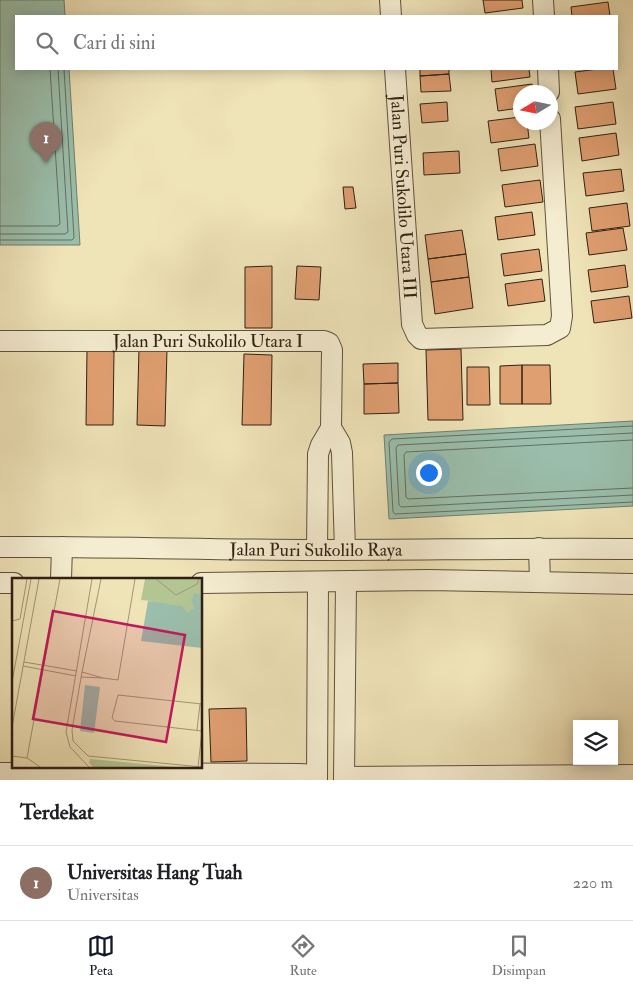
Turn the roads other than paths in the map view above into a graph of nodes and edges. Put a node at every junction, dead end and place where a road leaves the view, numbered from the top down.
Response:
1 (390, 0) edge
2 (543, 0) edge
3 (391, 15) edge
4 (544, 15) edge
5 (395, 70) edge
6 (548, 70) edge
7 (549, 85) edge
8 (551, 130) edge
9 (0, 341) edge
10 (331, 428) junction
11 (0, 547) edge
12 (62, 547) junction
13 (539, 548) junction
14 (633, 549) edge
15 (317, 550) junction
16 (345, 550) junction
17 (61, 578) edge
18 (318, 582) junction
19 (346, 582) junction
20 (540, 582) junction
21 (202, 583) edge
22 (633, 584) edge
23 (317, 682) junction
24 (345, 682) junction
25 (0, 773) edge
26 (633, 775) edge
27 (317, 778) edge
28 (344, 778) edge

1 - 3 street
2 - 4 street
5 - 8 street, Jalan Puri Sukolilo Utara III
6 - 7 street
9 - 10 street, Jalan Puri Sukolilo Utara I
10 - 15 street
10 - 16 street
11 - 12 street, Jalan Puri Sukolilo Raya
12 - 15 street, Jalan Puri Sukolilo Raya
12 - 17 street
13 - 14 street, Jalan Puri Sukolilo Raya
13 - 16 street, Jalan Puri Sukolilo Raya
13 - 20 street
15 - 16 street, Jalan Puri Sukolilo Raya
18 - 19 street, Jalan Puri Sukolilo Raya
18 - 21 street, Jalan Puri Sukolilo Raya
18 - 23 street
19 - 20 street, Jalan Puri Sukolilo Raya
19 - 24 street
20 - 22 street, Jalan Puri Sukolilo Raya
23 - 24 street
23 - 27 street
24 - 28 street
25 - 27 street
26 - 28 street

